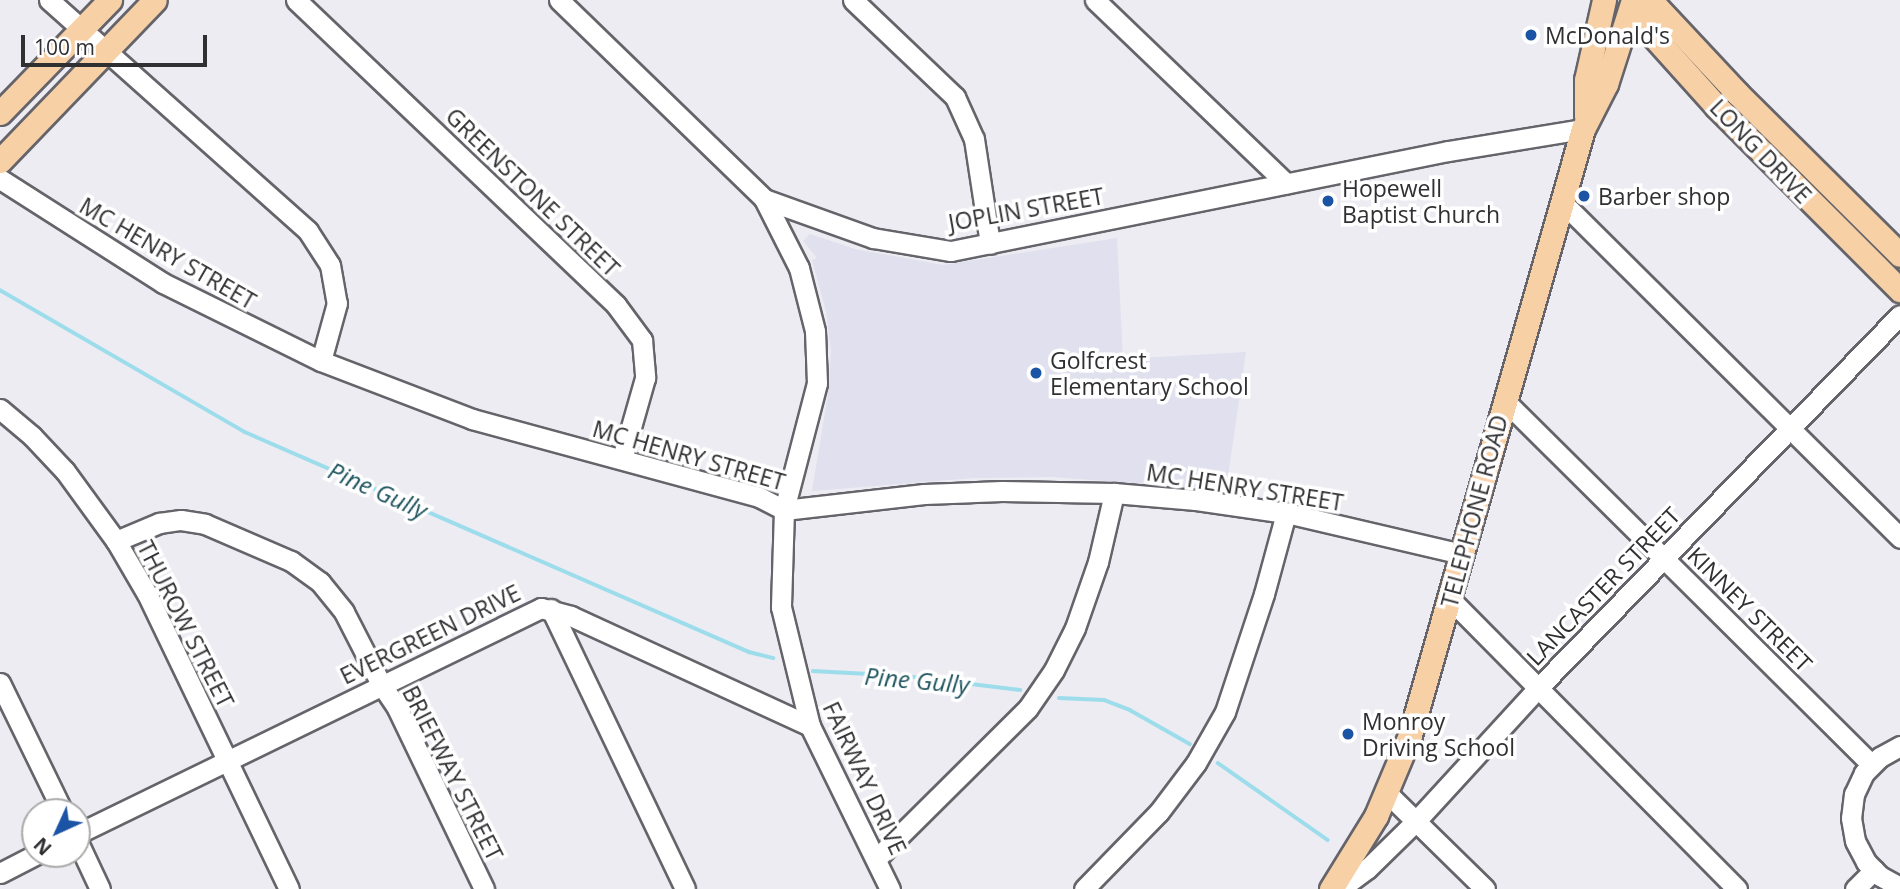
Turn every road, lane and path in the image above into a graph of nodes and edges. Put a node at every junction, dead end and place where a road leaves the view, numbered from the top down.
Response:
1 (49, 0) edge
2 (110, 0) edge
3 (155, 0) edge
4 (296, 0) edge
5 (559, 0) edge
6 (853, 0) edge
7 (1095, 0) edge
8 (1604, 0) edge
9 (1635, 0) edge
10 (1645, 0) edge
11 (80, 30) junction
12 (105, 53) junction
13 (0, 113) edge
14 (1584, 124) junction
15 (1788, 144) junction
16 (0, 161) edge
17 (1769, 161) junction
18 (0, 179) edge
19 (1286, 183) junction
20 (764, 199) junction
21 (1562, 202) junction
22 (990, 244) junction
23 (1900, 255) edge
24 (1900, 290) edge
25 (1900, 315) edge
26 (321, 361) junction
27 (1504, 401) junction
28 (0, 409) edge
29 (1791, 429) junction
30 (622, 460) junction
31 (1114, 493) junction
32 (784, 510) junction
33 (1286, 513) junction
34 (1900, 538) edge
35 (117, 541) junction
36 (1462, 554) junction
37 (1664, 557) junction
38 (1450, 599) junction
39 (551, 609) junction
40 (0, 683) edge
41 (381, 684) junction
42 (1539, 687) junction
43 (810, 726) junction
44 (1900, 746) edge
45 (228, 761) junction
46 (1871, 764) junction
47 (1387, 793) junction
48 (56, 798) edge
49 (1416, 821) junction
50 (91, 827) edge
51 (876, 859) junction
52 (21, 862) edge
53 (90, 868) edge
54 (1874, 870) junction
55 (0, 873) edge
56 (1900, 887) edge
57 (100, 889) edge
58 (289, 889) edge
59 (484, 889) edge
60 (685, 889) edge
61 (890, 889) edge
62 (1084, 889) edge
63 (1331, 889) edge
64 (1340, 889) edge
65 (1485, 889) edge
66 (1737, 889) edge
67 (1856, 889) edge

1 - 11 street
2 - 11 main road
3 - 12 main road
4 - 30 street, GREENSTONE STREET
5 - 20 street, JOPLIN STREET
6 - 22 street
7 - 19 street
8 - 14 main road, TELEPHONE ROAD
9 - 14 main road, TELEPHONE ROAD
9 - 17 main road, LONG DRIVE
10 - 15 main road, LONG DRIVE
11 - 12 street
11 - 13 main road
12 - 16 main road
12 - 26 street
14 - 19 street, JOPLIN STREET
14 - 21 main road, TELEPHONE ROAD
15 - 17 main road
15 - 23 main road, LONG DRIVE
17 - 24 main road, LONG DRIVE
18 - 26 street, MC HENRY STREET
19 - 22 street, JOPLIN STREET
20 - 22 street, JOPLIN STREET
20 - 32 street, FAIRWAY DRIVE
21 - 27 main road, TELEPHONE ROAD
21 - 29 street
25 - 29 street, LANCASTER STREET
26 - 30 street, MC HENRY STREET
27 - 36 main road, TELEPHONE ROAD
27 - 37 street, KINNEY STREET
28 - 35 street, THUROW STREET
29 - 34 street
29 - 37 street, LANCASTER STREET
30 - 32 street, MC HENRY STREET
31 - 32 street, MC HENRY STREET
31 - 33 street, MC HENRY STREET
31 - 51 street
32 - 43 street, FAIRWAY DRIVE
33 - 36 street, MC HENRY STREET
33 - 62 street
35 - 41 street, BRIEFWAY STREET
35 - 45 street, THUROW STREET
36 - 38 main road, TELEPHONE ROAD
37 - 42 street, LANCASTER STREET
37 - 46 street, KINNEY STREET
38 - 42 street
38 - 47 main road, TELEPHONE ROAD
39 - 41 street, EVERGREEN DRIVE
39 - 43 street, EVERGREEN DRIVE
39 - 60 street
40 - 48 street
41 - 45 street, EVERGREEN DRIVE
41 - 59 street, BRIEFWAY STREET
42 - 49 street, LANCASTER STREET
42 - 66 street
43 - 51 street, FAIRWAY DRIVE
44 - 46 street
45 - 50 street, EVERGREEN DRIVE
45 - 58 street, THUROW STREET
46 - 54 street
47 - 49 street
47 - 63 main road, TELEPHONE ROAD
49 - 64 street, LANCASTER STREET
49 - 65 street
51 - 61 street, FAIRWAY DRIVE
52 - 55 street
53 - 57 street
54 - 56 street
54 - 67 street

